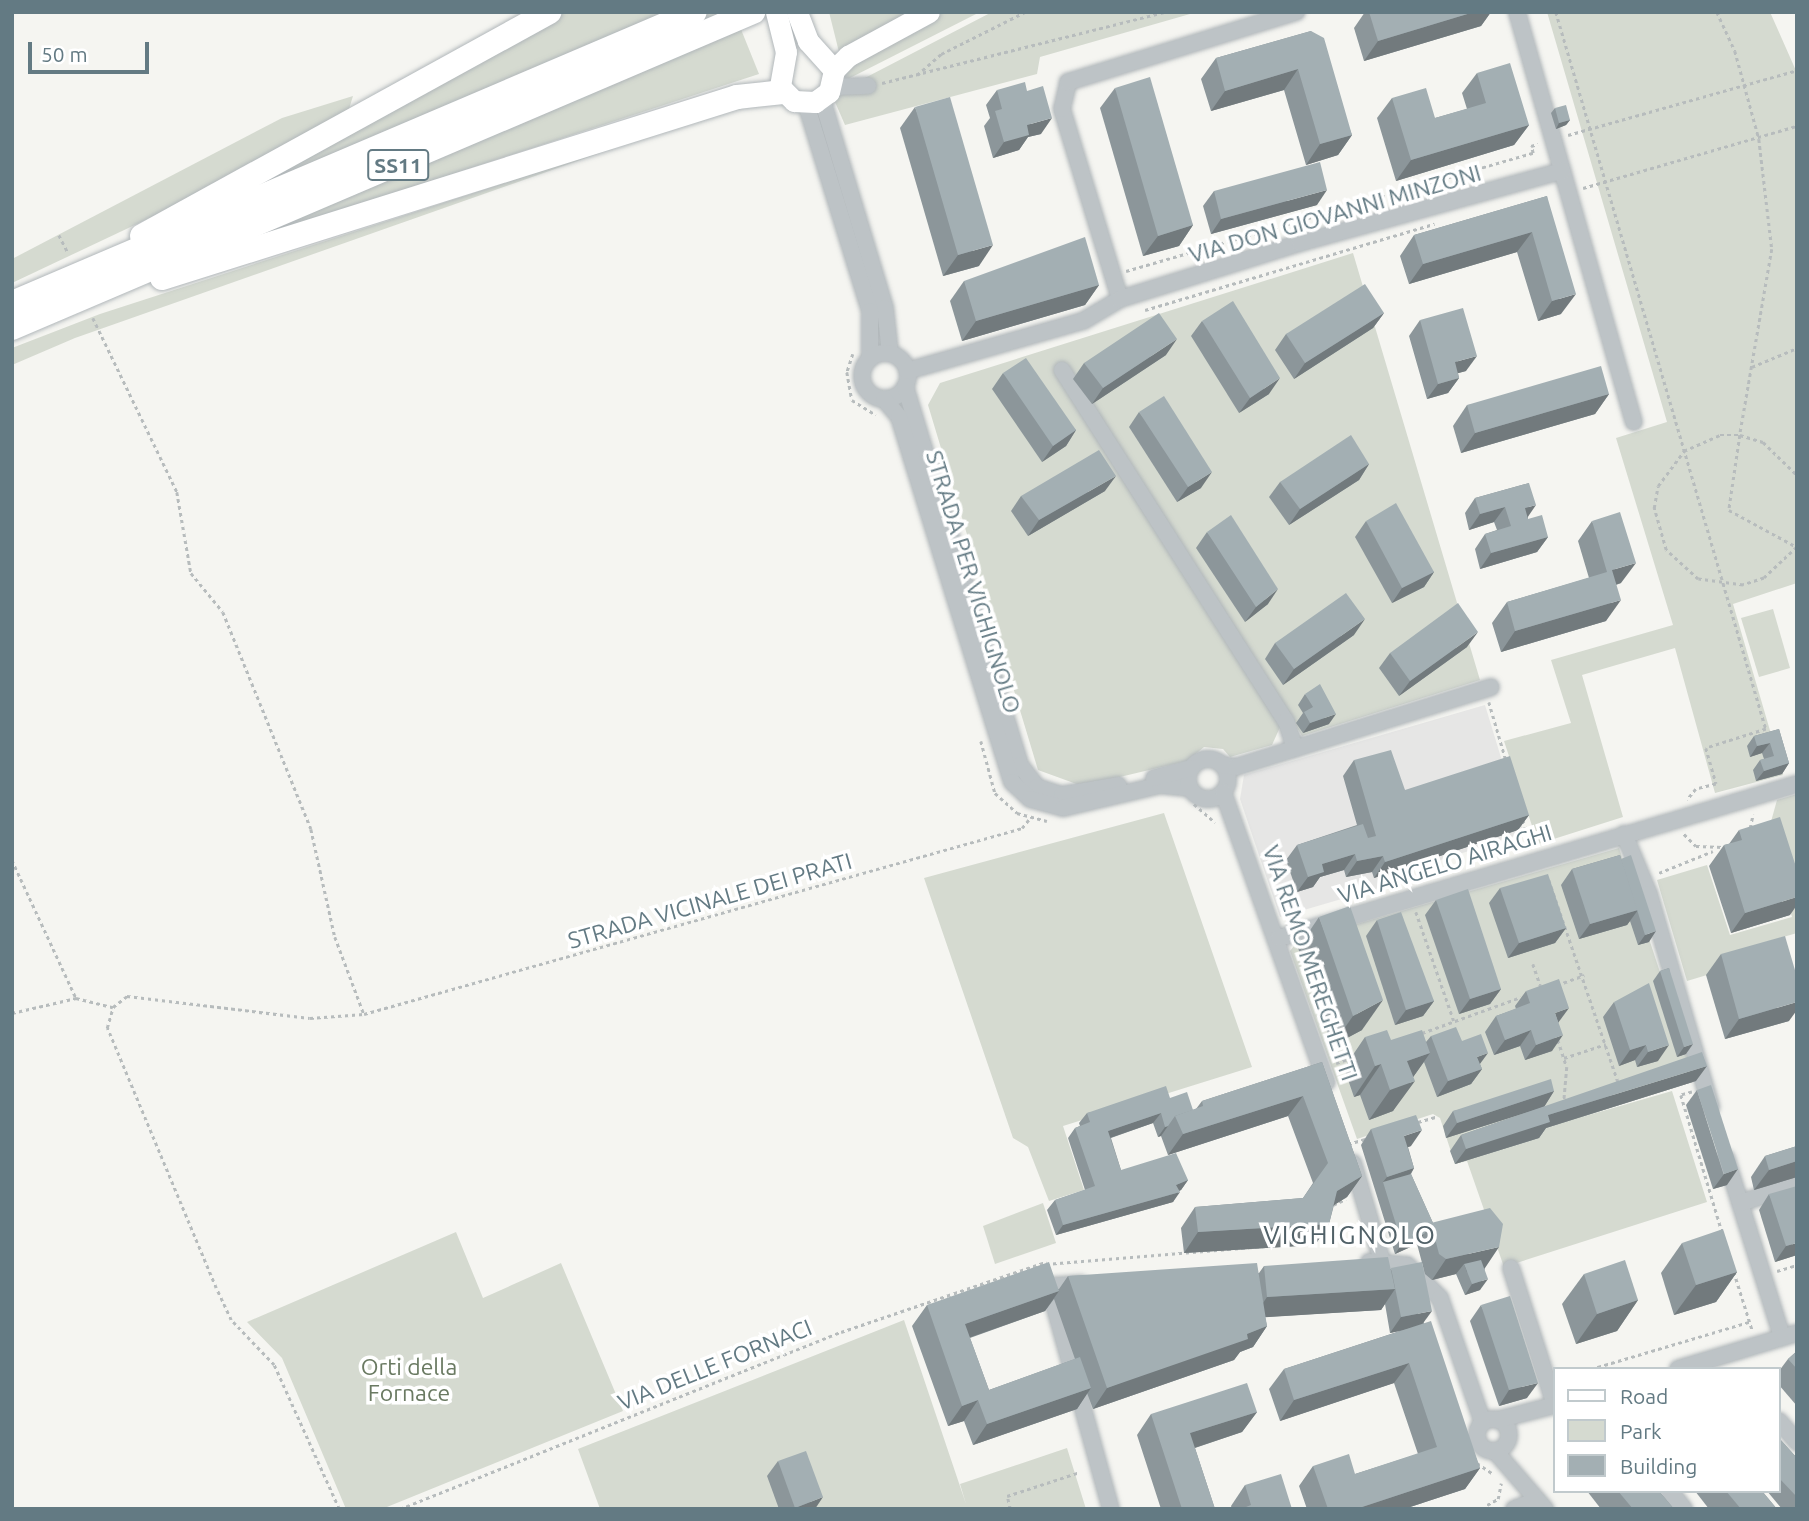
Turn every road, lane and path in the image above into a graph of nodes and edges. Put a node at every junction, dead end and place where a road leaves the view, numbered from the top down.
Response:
1 (550, 12) edge
2 (753, 12) edge
3 (776, 12) edge
4 (797, 12) edge
5 (929, 12) edge
6 (1025, 12) edge
7 (1166, 12) edge
8 (1296, 12) edge
9 (1517, 12) edge
10 (1556, 12) edge
11 (1717, 12) edge
12 (691, 22) edge
13 (1797, 70) edge
14 (917, 75) junction
15 (1746, 84) junction
16 (868, 86) joint
17 (824, 90) junction
18 (783, 92) junction
19 (1797, 126) edge
20 (1590, 129) junction
21 (1759, 139) junction
22 (1553, 140) junction
23 (1562, 171) junction
24 (1605, 182) junction
25 (1568, 191) junction
26 (1447, 220) dead end
27 (59, 235) dead end
28 (68, 253) dead end
29 (1113, 274) junction
30 (100, 278) junction
31 (1120, 299) junction
32 (12, 303) edge
33 (1142, 310) dead end
34 (93, 318) dead end
35 (12, 328) edge
36 (858, 345) dead end
37 (1797, 348) edge
38 (890, 353) junction
39 (870, 359) junction
40 (1752, 367) junction
41 (1062, 369) dead end
42 (906, 379) junction
43 (884, 398) junction
44 (887, 418) dead end
45 (1634, 422) dead end
46 (1740, 435) junction
47 (1684, 450) junction
48 (1797, 475) edge
49 (1797, 547) edge
50 (1720, 585) junction
51 (1488, 688) joint
52 (980, 738) dead end
53 (1295, 748) junction
54 (1507, 764) edge
55 (1192, 768) junction
56 (1018, 778) junction
57 (1226, 783) junction
58 (1797, 783) edge
59 (1189, 795) junction
60 (1752, 796) junction
61 (1034, 811) junction
62 (1521, 814) edge
63 (1678, 818) junction
64 (1056, 821) dead end
65 (1221, 829) dead end
66 (1748, 833) edge
67 (1623, 834) junction
68 (1731, 844) edge
69 (1713, 851) junction
70 (12, 860) edge
71 (1535, 860) junction
72 (1638, 879) junction
73 (1414, 908) dead end
74 (1279, 938) junction
75 (1533, 964) dead end
76 (1584, 975) junction
77 (1542, 990) junction
78 (76, 998) junction
79 (113, 1007) junction
80 (12, 1013) edge
81 (364, 1014) junction
82 (1454, 1021) junction
83 (1554, 1028) edge
84 (1417, 1034) edge
85 (1606, 1044) junction
86 (1356, 1056) dead end
87 (1564, 1058) junction
88 (1696, 1060) junction
89 (1678, 1065) edge
90 (1322, 1070) junction
91 (1297, 1077) edge
92 (1619, 1084) edge
93 (1705, 1088) junction
94 (1330, 1094) edge
95 (1564, 1101) edge
96 (1435, 1117) dead end
97 (1409, 1125) edge
98 (1371, 1137) edge
99 (1347, 1144) joint
100 (1346, 1184) edge
101 (1797, 1185) edge
102 (1740, 1203) junction
103 (1323, 1216) edge
104 (1316, 1237) edge
105 (1725, 1242) edge
106 (1382, 1261) junction
107 (1046, 1262) junction
108 (1353, 1264) edge
109 (1797, 1265) edge
110 (1511, 1268) dead end
111 (1733, 1269) edge
112 (1763, 1276) junction
113 (1097, 1283) edge
114 (1049, 1286) junction
115 (1749, 1322) junction
116 (1789, 1335) edge
117 (1757, 1345) junction
118 (1725, 1355) junction
119 (1598, 1367) edge
120 (1685, 1367) edge
121 (1734, 1367) edge
122 (1554, 1402) edge
123 (1554, 1405) edge
124 (1492, 1421) junction
125 (1781, 1423) edge
126 (1797, 1442) edge
127 (1499, 1450) junction
128 (1472, 1460) edge
129 (1077, 1473) dead end
130 (1672, 1493) edge
131 (1541, 1504) edge
132 (1487, 1505) dead end
133 (339, 1509) edge
134 (400, 1509) edge
135 (1010, 1509) edge
136 (1111, 1509) edge
137 (1514, 1509) edge
138 (1684, 1509) edge

1 - 30 highway
2 - 12 highway, SS11
3 - 18 main road
4 - 17 main road
5 - 17 main road
6 - 14 path
7 - 14 path
8 - 29 street
9 - 22 street
10 - 20 path
11 - 15 path
12 - 30 highway, SS11
13 - 15 path
14 - 16 path
15 - 20 path
15 - 21 path
16 - 17 street
17 - 18 main road
17 - 38 street
17 - 39 street
18 - 30 highway
19 - 21 path
20 - 22 path
20 - 24 path
21 - 24 path
21 - 40 path
22 - 23 street
22 - 29 path
23 - 25 street
23 - 31 street, VIA DON GIOVANNI MINZONI
24 - 25 path
24 - 47 path
25 - 45 street
26 - 33 path
27 - 28 path
29 - 31 street
30 - 32 highway, SS11
30 - 35 highway, SS11
31 - 42 street, VIA DON GIOVANNI MINZONI
34 - 81 path
36 - 44 path
37 - 40 path
38 - 39 street
38 - 42 street
39 - 43 street
40 - 46 path
41 - 53 street
42 - 43 street
42 - 56 street, STRADA PER VIGHIGNOLO
43 - 56 street, STRADA PER VIGHIGNOLO
46 - 47 path
46 - 48 path
46 - 49 path
47 - 50 path
47 - 50 path
49 - 50 path
50 - 63 path
51 - 53 street
51 - 54 path
52 - 61 path
53 - 57 street
55 - 56 street
55 - 57 street
55 - 59 street
56 - 61 street
57 - 59 street
57 - 74 street, VIA REMO MEREGHETTI
58 - 60 street, VIA ANGELO AIRAGHI
59 - 61 street
59 - 65 path
60 - 63 street, VIA ANGELO AIRAGHI
60 - 66 path
61 - 64 path
61 - 81 path, STRADA VICINALE DEI PRATI
62 - 71 path
63 - 67 street, VIA ANGELO AIRAGHI
63 - 69 path
67 - 71 street, VIA ANGELO AIRAGHI
67 - 72 street
68 - 69 path
69 - 72 path
70 - 78 path
71 - 74 street, VIA ANGELO AIRAGHI
71 - 76 path
72 - 88 street
73 - 82 path
74 - 90 street, VIA REMO MEREGHETTI
75 - 77 path
76 - 77 path
76 - 85 path
77 - 82 path
78 - 79 path
78 - 80 path
79 - 81 path, STRADA VICINALE DEI PRATI
79 - 133 path
82 - 84 path
83 - 87 path
85 - 87 path
85 - 92 path
86 - 90 path
87 - 95 path
88 - 89 street
88 - 93 street
90 - 91 street
90 - 94 street, VIA REMO MEREGHETTI
93 - 102 street
93 - 105 path
96 - 97 path
98 - 99 path
99 - 106 street
100 - 103 path
101 - 102 street
102 - 112 street
104 - 107 path, VIA DELLE FORNACI
106 - 108 street
106 - 124 street
107 - 114 path
107 - 134 path, VIA DELLE FORNACI
109 - 112 path
110 - 122 street
111 - 115 path
112 - 116 street
113 - 114 street
114 - 136 street
115 - 117 path
115 - 119 path
116 - 117 street
117 - 118 street
118 - 120 street
118 - 121 street
123 - 124 street
124 - 127 street
124 - 127 street
125 - 126 street
127 - 131 street
128 - 132 path
129 - 135 path
130 - 138 street
131 - 137 street

